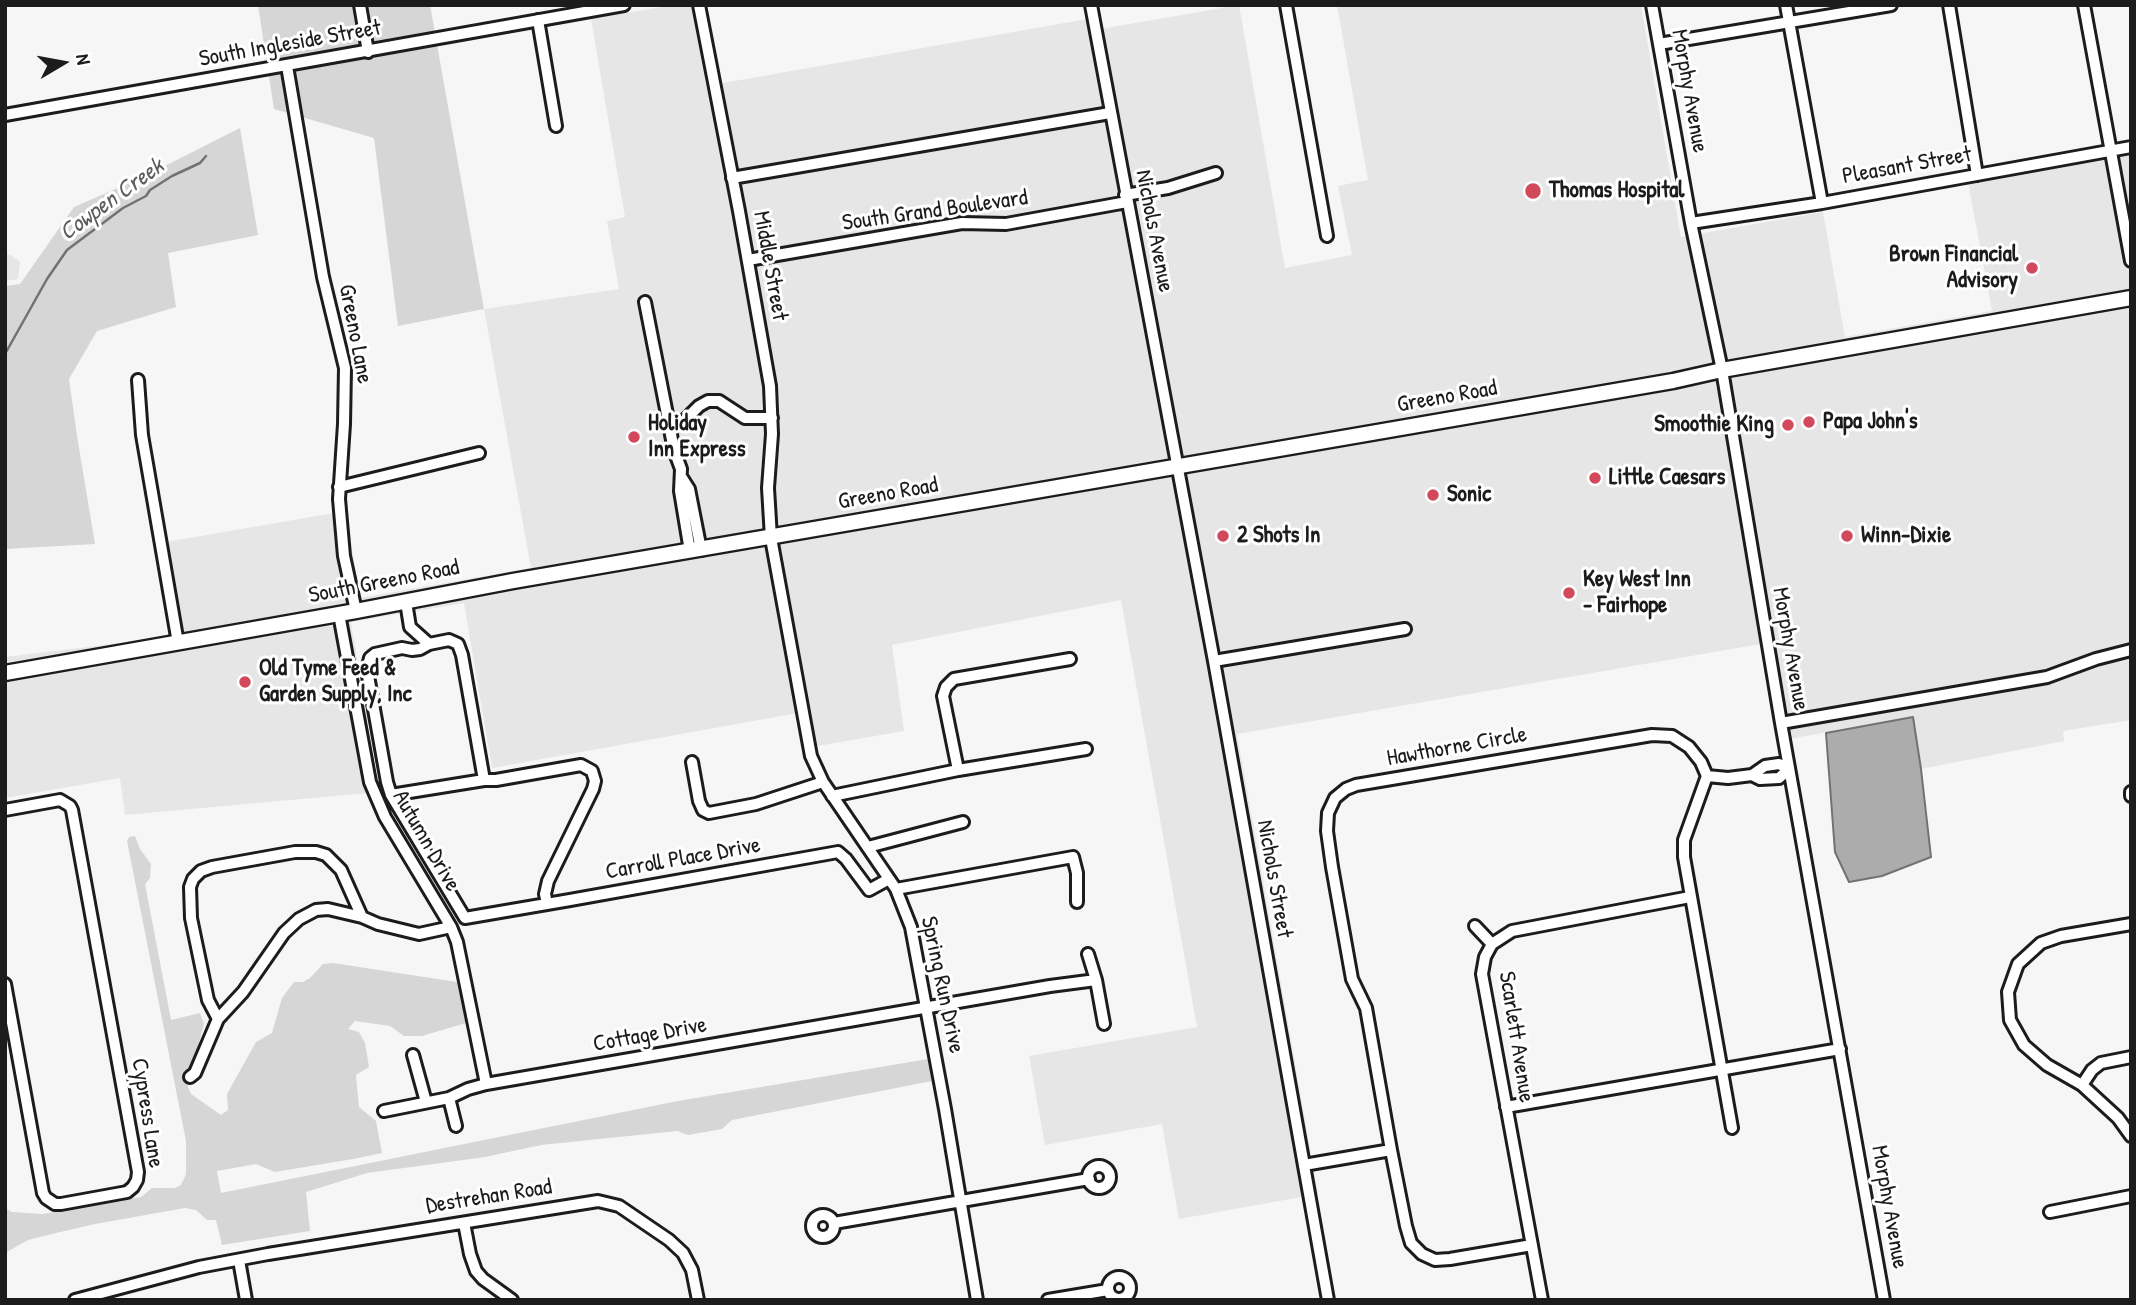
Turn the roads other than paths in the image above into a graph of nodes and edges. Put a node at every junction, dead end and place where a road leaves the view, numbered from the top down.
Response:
1 (360, 5) edge
2 (624, 5) edge
3 (699, 5) edge
4 (1091, 5) edge
5 (1286, 5) edge
6 (1652, 5) edge
7 (1786, 5) edge
8 (1891, 5) edge
9 (1949, 5) edge
10 (2084, 5) edge
11 (538, 20) junction
12 (1789, 23) junction
13 (1660, 44) junction
14 (368, 52) junction
15 (288, 66) junction
16 (1110, 113) junction
17 (5, 115) edge
18 (556, 126) dead end
19 (2131, 147) edge
20 (2112, 150) junction
21 (1216, 173) dead end
22 (1977, 175) junction
23 (732, 178) junction
24 (1126, 198) junction
25 (1822, 203) junction
26 (1691, 223) junction
27 (1327, 236) dead end
28 (748, 260) junction
29 (2131, 261) edge
30 (2131, 298) edge
31 (645, 302) dead end
32 (1722, 370) junction
33 (138, 380) dead end
34 (772, 418) junction
35 (669, 426) junction
36 (479, 453) dead end
37 (1177, 465) junction
38 (339, 487) junction
39 (771, 538) junction
40 (696, 550) junction
41 (406, 601) junction
42 (356, 611) junction
43 (339, 614) junction
44 (410, 627) junction
45 (1405, 629) dead end
46 (178, 643) junction
47 (429, 643) junction
48 (402, 648) junction
49 (2131, 650) edge
50 (1070, 659) dead end
51 (1214, 661) junction
52 (5, 673) edge
53 (1781, 723) junction
54 (1086, 749) dead end
55 (691, 762) dead end
56 (1789, 769) junction
57 (958, 770) junction
58 (1707, 776) junction
59 (484, 780) junction
60 (822, 782) junction
61 (391, 796) junction
62 (832, 796) junction
63 (5, 810) edge
64 (963, 822) dead end
65 (868, 847) junction
66 (889, 878) junction
67 (896, 889) junction
68 (1690, 897) junction
69 (1077, 902) dead end
70 (547, 904) junction
71 (362, 917) junction
72 (2131, 924) edge
73 (1475, 926) dead end
74 (451, 927) junction
75 (1492, 944) junction
76 (1088, 954) dead end
77 (1096, 980) junction
78 (5, 984) edge
79 (927, 1007) junction
80 (218, 1019) junction
81 (1104, 1024) dead end
82 (1840, 1049) junction
83 (413, 1055) dead end
84 (2131, 1057) edge
85 (1722, 1070) junction
86 (190, 1077) dead end
87 (486, 1084) junction
88 (2082, 1085) junction
89 (449, 1098) junction
90 (426, 1102) junction
91 (1506, 1107) junction
92 (384, 1111) dead end
93 (456, 1126) dead end
94 (1732, 1128) dead end
95 (2131, 1136) edge
96 (1391, 1150) junction
97 (1304, 1166) junction
98 (1089, 1180) dead end
99 (2131, 1196) edge
100 (961, 1202) junction
101 (2050, 1212) dead end
102 (464, 1223) junction
103 (834, 1223) dead end
104 (1532, 1245) junction
105 (239, 1260) junction
106 (1108, 1290) dead end
107 (75, 1300) edge
108 (246, 1300) edge
109 (512, 1300) edge
110 (698, 1300) edge
111 (977, 1300) edge
112 (1048, 1300) edge
113 (1328, 1300) edge
114 (1542, 1300) edge
115 (1884, 1300) edge

1 - 14 street
2 - 11 street, South Ingleside Street
3 - 23 street, Middle Street
4 - 16 street, Nichols Avenue
5 - 27 street
6 - 13 street, Morphy Avenue
7 - 12 street
8 - 12 street
9 - 22 street
10 - 20 street
11 - 14 street, South Ingleside Street
11 - 18 street
12 - 13 street
12 - 25 street
13 - 26 street, Morphy Avenue
14 - 15 street, South Ingleside Street
15 - 17 street, South Ingleside Street
15 - 38 street, Greeno Lane
16 - 23 street
16 - 24 street, Nichols Avenue
19 - 20 street, Pleasant Street
20 - 22 street, Pleasant Street
20 - 29 street
21 - 24 street, South Grand Boulevard
22 - 25 street, Pleasant Street
23 - 28 street, Middle Street
24 - 28 street, South Grand Boulevard
24 - 37 street, Nichols Avenue
25 - 26 street, Pleasant Street
26 - 32 street, Morphy Avenue
28 - 34 street, Middle Street
30 - 32 main road, Greeno Road
31 - 35 street
32 - 37 main road, Greeno Road
32 - 53 street, Morphy Avenue
33 - 46 street
34 - 35 street
34 - 39 street, Middle Street
35 - 40 street
36 - 38 street
37 - 39 main road, Greeno Road
37 - 51 street, Nichols Street
38 - 42 street, Greeno Lane
39 - 40 main road, South Greeno Road
39 - 60 street, Spring Run Drive
40 - 41 main road, South Greeno Road
41 - 42 main road, South Greeno Road
41 - 44 street
42 - 43 main road, South Greeno Road
43 - 46 main road, South Greeno Road
43 - 74 street, Autumn Drive
44 - 47 street
44 - 48 street
45 - 51 street
46 - 52 main road, South Greeno Road
47 - 48 street
47 - 59 street
48 - 61 street
49 - 53 street
50 - 57 street
51 - 97 street, Nichols Street
53 - 56 street, Morphy Avenue
54 - 57 street
55 - 60 street
56 - 58 street
56 - 82 street, Morphy Avenue
57 - 62 street
58 - 68 street
58 - 96 street, Hawthorne Circle
59 - 61 street
59 - 70 street
60 - 62 street, Spring Run Drive
61 - 70 street, Carroll Place Drive
62 - 65 street, Spring Run Drive
63 - 78 street, Cypress Lane
64 - 65 street
65 - 66 street, Spring Run Drive
66 - 67 street, Spring Run Drive
66 - 70 street, Carroll Place Drive
67 - 69 street
67 - 79 street, Spring Run Drive
68 - 75 street, Scarlett Avenue
68 - 85 street
71 - 74 street
71 - 80 street
71 - 80 street
72 - 88 street
73 - 75 street
74 - 87 street, Autumn Drive
75 - 91 street, Scarlett Avenue
76 - 77 street
77 - 79 street, Cottage Drive
77 - 81 street
79 - 87 street, Cottage Drive
79 - 100 street, Spring Run Drive
80 - 86 street
82 - 85 street
82 - 115 street, Morphy Avenue
83 - 90 street
84 - 88 street
85 - 91 street
85 - 94 street
87 - 89 street, Cottage Drive
88 - 95 street
89 - 90 street, Cottage Drive
89 - 93 street
90 - 92 street, Cottage Drive
91 - 104 street, Scarlett Avenue
96 - 97 street
96 - 104 street, Hawthorne Circle
97 - 113 street, Nichols Street
98 - 100 street
99 - 101 street
100 - 103 street
100 - 111 street, Spring Run Drive
102 - 105 street, Destrehan Road
102 - 109 street
102 - 110 street, Destrehan Road
104 - 114 street, Scarlett Avenue
105 - 107 street, Destrehan Road
105 - 108 street
106 - 112 street

